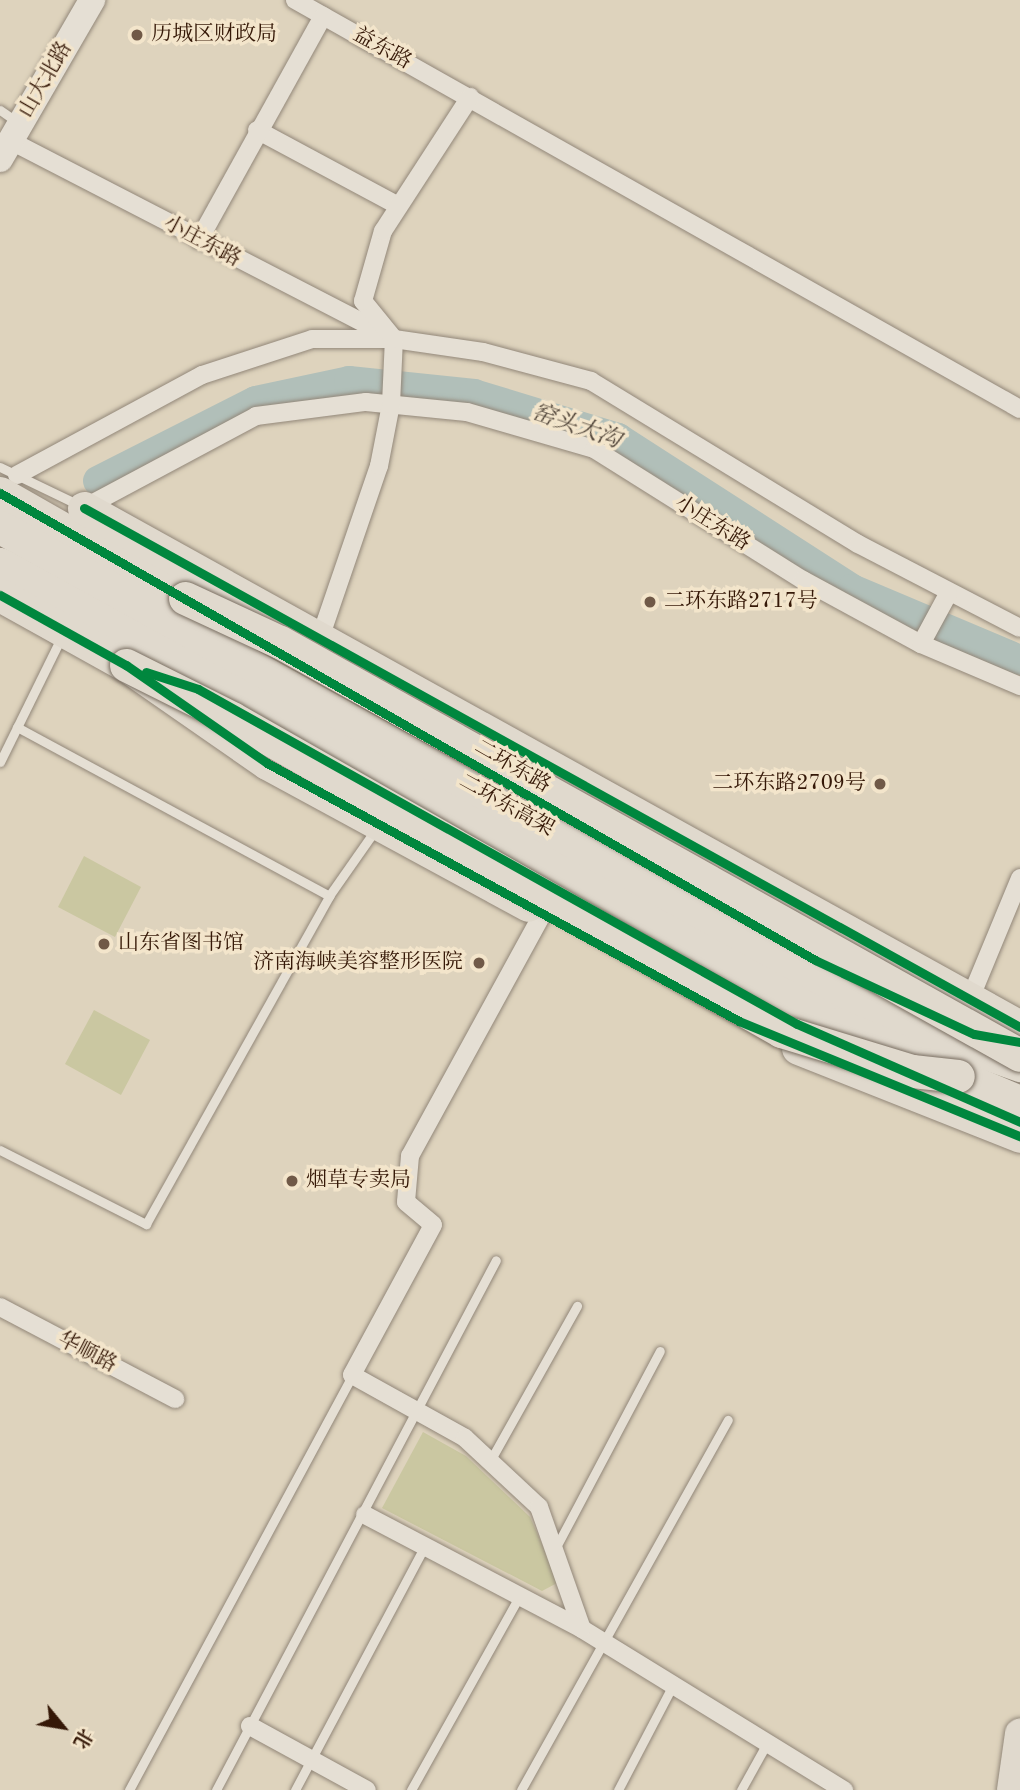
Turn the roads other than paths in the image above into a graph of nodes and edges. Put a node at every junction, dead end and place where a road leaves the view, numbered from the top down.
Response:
1 (83, 0) edge
2 (92, 0) edge
3 (295, 0) edge
4 (324, 16) junction
5 (470, 97) junction
6 (257, 130) junction
7 (5, 136) edge
8 (399, 206) junction
9 (199, 240) junction
10 (394, 340) junction
11 (391, 404) junction
12 (1020, 409) edge
13 (0, 467) edge
14 (8, 484) edge
15 (84, 523) junction
16 (0, 527) edge
17 (0, 564) edge
18 (0, 595) edge
19 (186, 598) junction
20 (944, 601) junction
21 (1020, 628) edge
22 (65, 631) junction
23 (320, 638) junction
24 (923, 640) junction
25 (126, 665) junction
26 (1020, 686) edge
27 (17, 727) junction
28 (0, 762) edge
29 (379, 823) junction
30 (1020, 878) edge
31 (328, 896) junction
32 (543, 914) junction
33 (970, 999) junction
34 (1020, 1027) edge
35 (1020, 1042) edge
36 (1020, 1055) edge
37 (1020, 1065) edge
38 (958, 1076) junction
39 (1020, 1102) edge
40 (1020, 1122) edge
41 (1020, 1136) edge
42 (0, 1150) edge
43 (496, 1260) dead end
44 (577, 1306) dead end
45 (0, 1307) edge
46 (660, 1351) dead end
47 (352, 1375) junction
48 (175, 1399) dead end
49 (417, 1412) junction
50 (728, 1420) dead end
51 (490, 1461) junction
52 (365, 1514) junction
53 (426, 1545) junction
54 (555, 1549) junction
55 (521, 1593) junction
56 (582, 1629) junction
57 (603, 1643) junction
58 (673, 1685) junction
59 (250, 1726) junction
60 (1020, 1734) edge
61 (767, 1743) junction
62 (310, 1761) junction
63 (836, 1788) edge
64 (129, 1790) edge
65 (216, 1790) edge
66 (295, 1790) edge
67 (367, 1790) edge
68 (411, 1790) edge
69 (521, 1790) edge
70 (618, 1790) edge
71 (741, 1790) edge
72 (1012, 1790) edge

1 - 7 main road, 山大北路
2 - 7 main road, 山大北路
3 - 4 street, 益东路
4 - 5 street, 益东路
4 - 6 street
5 - 8 street
5 - 12 street, 益东路
6 - 8 street
6 - 9 street
7 - 9 street, 小庄东路
8 - 10 street
9 - 10 street, 小庄东路
10 - 11 street
10 - 14 street
10 - 20 street
11 - 15 street, 小庄东路
11 - 23 street
11 - 24 street, 小庄东路
13 - 14 lane
14 - 15 highway, 二环东路
15 - 19 highway, 二环东路
15 - 23 highway, 二环东路
16 - 37 highway, 二环东高架
17 - 38 highway, 二环东高架, bridge
18 - 22 highway
19 - 35 highway, 二环东路
19 - 36 highway, bridge
20 - 21 street
20 - 24 street
22 - 25 highway
22 - 27 lane
23 - 33 highway, 二环东路
24 - 26 street, 小庄东路
25 - 29 highway
25 - 38 highway, bridge
25 - 40 highway
27 - 28 lane
27 - 31 lane
29 - 31 lane
29 - 32 highway
30 - 33 street
31 - 42 lane
32 - 41 highway
32 - 47 street
33 - 34 highway, 二环东路
38 - 39 highway, 二环东高架
43 - 49 lane
44 - 51 lane
45 - 48 street, 华顺路
46 - 54 lane
47 - 49 street
47 - 64 lane
49 - 51 street
49 - 52 lane
50 - 57 lane
51 - 54 street
52 - 53 street
52 - 59 lane
53 - 55 street
53 - 62 lane
54 - 56 street
55 - 56 street
55 - 68 lane
56 - 57 street
57 - 58 street
57 - 69 lane
58 - 61 street
58 - 70 lane
59 - 62 street
59 - 65 lane
60 - 72 main road
61 - 63 street
61 - 71 lane
62 - 66 lane
62 - 67 street

